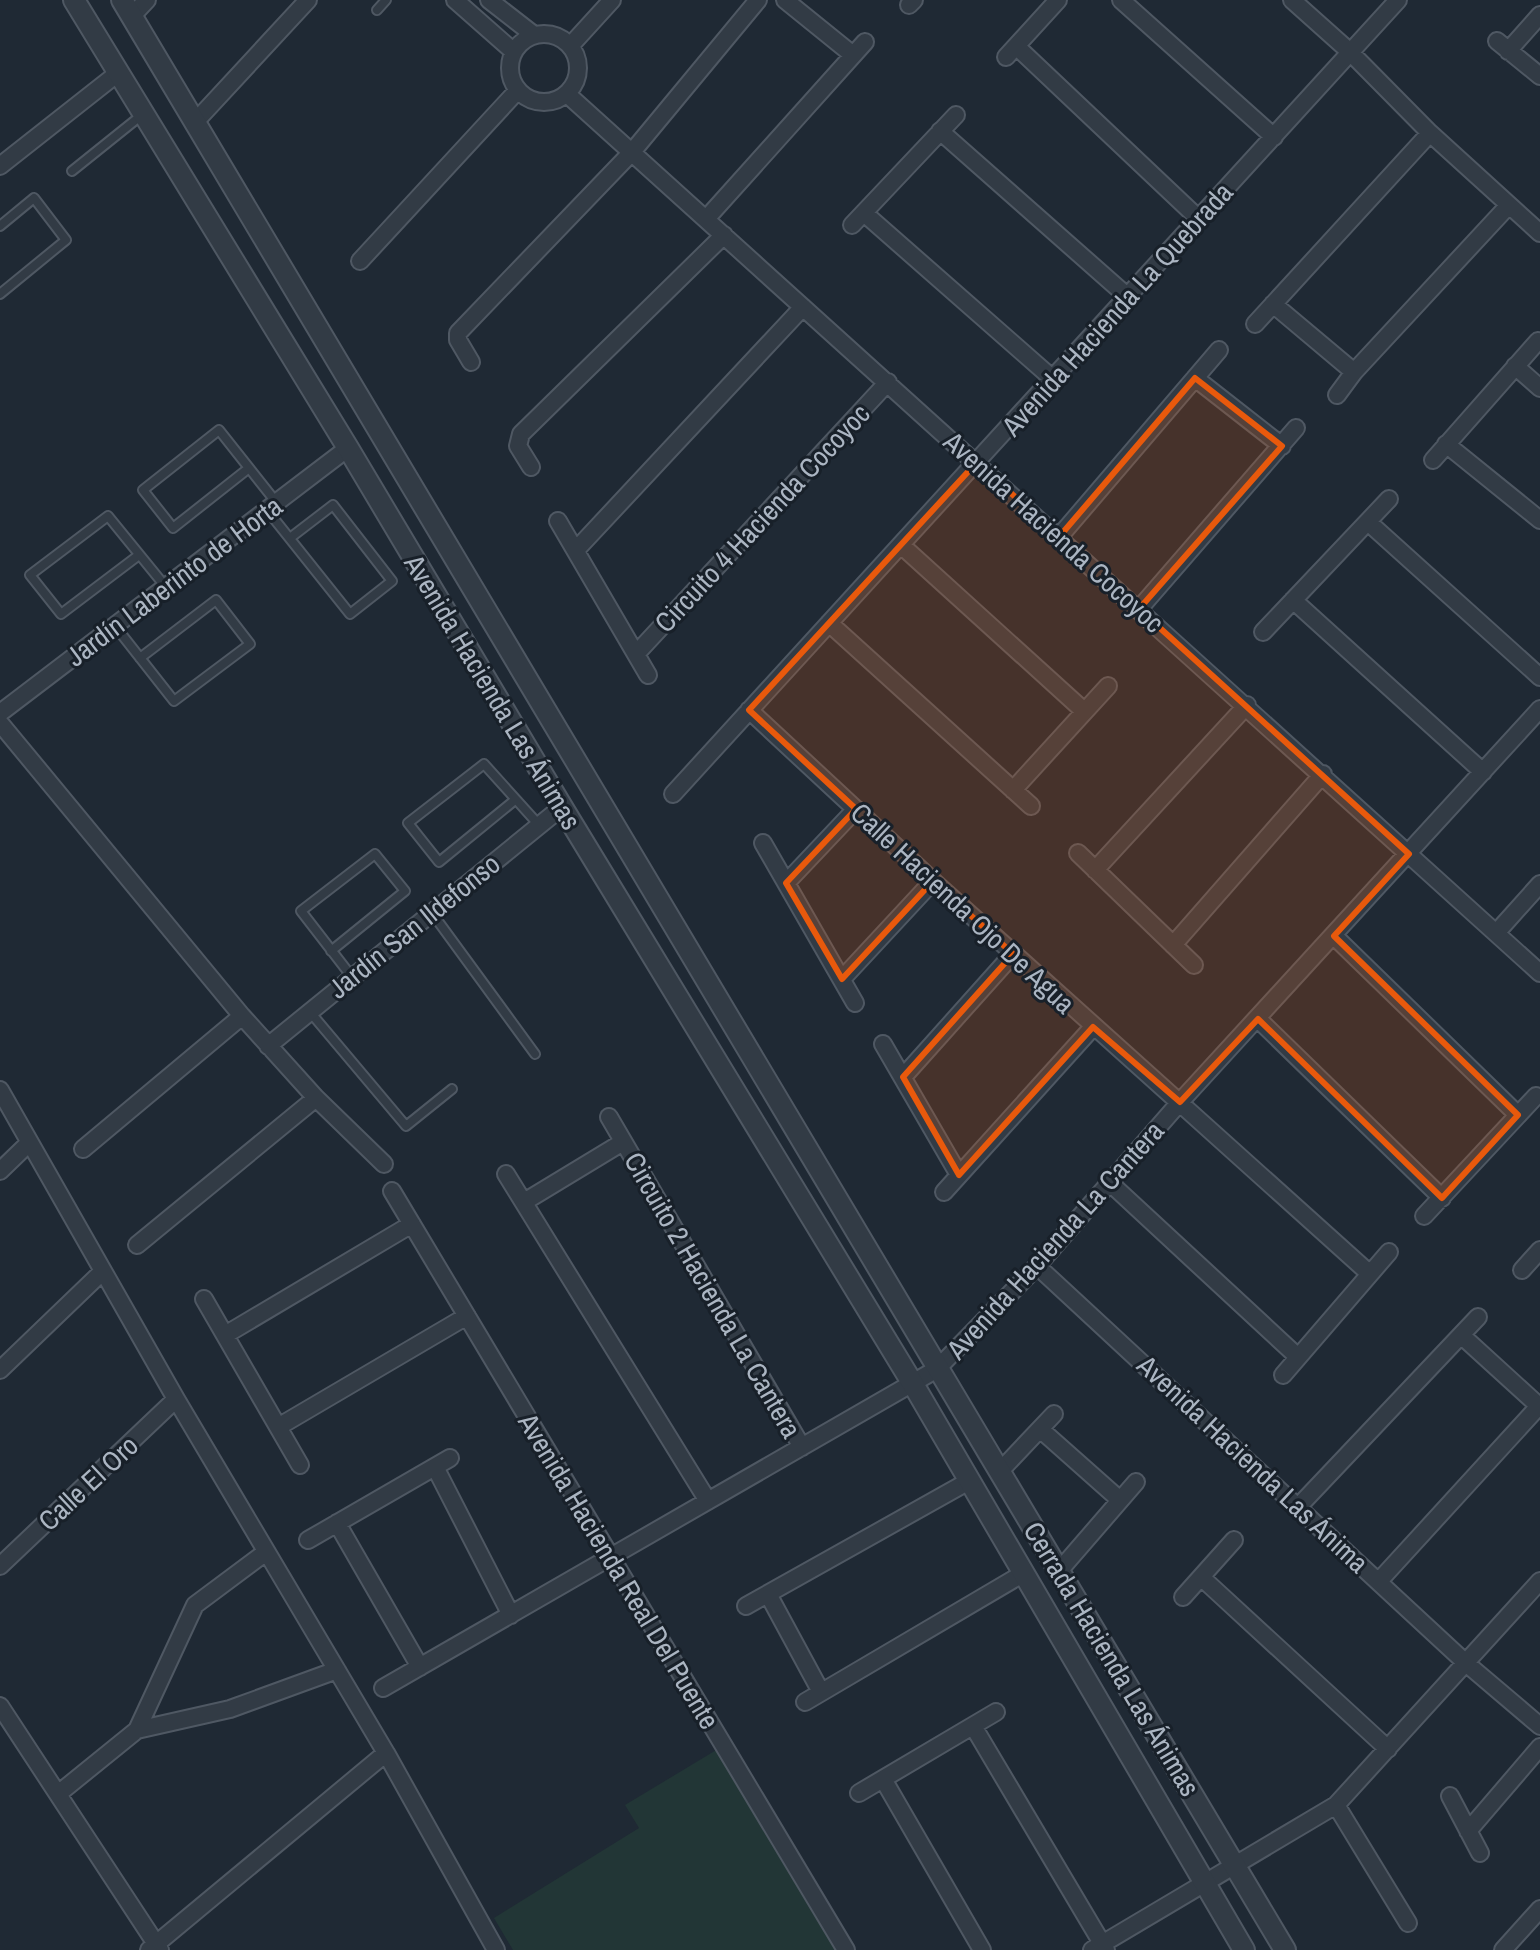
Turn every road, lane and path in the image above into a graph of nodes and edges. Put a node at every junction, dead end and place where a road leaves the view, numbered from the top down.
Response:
1 (74, 0) edge
2 (147, 0) edge
3 (308, 0) edge
4 (386, 0) edge
5 (489, 0) edge
6 (612, 0) edge
7 (758, 0) edge
8 (785, 0) edge
9 (1058, 0) edge
10 (1121, 0) edge
11 (1292, 0) edge
12 (1398, 0) edge
13 (458, 1) edge
14 (127, 8) edge
15 (377, 10) dead end
16 (1540, 15) edge
17 (534, 35) junction
18 (865, 42) dead end
19 (571, 45) junction
20 (1349, 51) junction
21 (514, 52) junction
22 (853, 55) junction
23 (118, 73) junction
24 (1540, 76) edge
25 (518, 90) junction
26 (567, 94) junction
27 (144, 114) junction
28 (956, 115) dead end
29 (196, 121) junction
30 (940, 131) junction
31 (1430, 133) junction
32 (1274, 137) junction
33 (632, 152) junction
34 (0, 166) edge
35 (72, 171) dead end
36 (1509, 205) junction
37 (864, 213) junction
38 (706, 219) junction
39 (1199, 219) junction
40 (852, 225) dead end
41 (0, 226) edge
42 (1540, 233) edge
43 (724, 235) junction
44 (360, 261) dead end
45 (0, 294) edge
46 (1128, 297) junction
47 (1273, 304) junction
48 (803, 307) junction
49 (1255, 324) dead end
50 (316, 326) junction
51 (1538, 341) dead end
52 (285, 344) junction
53 (1219, 350) dead end
54 (471, 362) dead end
55 (1515, 366) junction
56 (1354, 372) junction
57 (1195, 378) junction
58 (1053, 379) junction
59 (888, 382) junction
60 (1540, 388) edge
61 (1337, 395) dead end
62 (1296, 428) dead end
63 (1446, 444) junction
64 (1282, 446) junction
65 (348, 448) junction
66 (1433, 460) dead end
67 (977, 462) junction
68 (531, 467) dead end
69 (249, 468) junction
70 (1389, 499) dead end
71 (272, 506) junction
72 (1540, 520) edge
73 (558, 521) dead end
74 (1368, 522) junction
75 (1059, 537) junction
76 (290, 538) junction
77 (901, 545) junction
78 (576, 550) junction
79 (139, 555) junction
80 (166, 587) junction
81 (1293, 600) junction
82 (1139, 609) junction
83 (829, 623) junction
84 (115, 626) junction
85 (1263, 632) dead end
86 (636, 654) junction
87 (140, 658) junction
88 (648, 675) dead end
89 (1540, 677) edge
90 (1108, 686) dead end
91 (1247, 705) junction
92 (1540, 709) edge
93 (749, 710) junction
94 (1084, 711) junction
95 (0, 713) edge
96 (0, 723) edge
97 (1483, 772) junction
98 (1323, 774) junction
99 (1013, 790) junction
100 (673, 794) dead end
101 (515, 800) junction
102 (1031, 806) dead end
103 (562, 807) junction
104 (856, 809) junction
105 (539, 825) junction
106 (763, 843) dead end
107 (1078, 853) dead end
108 (1409, 854) junction
109 (1095, 870) junction
110 (933, 881) junction
111 (786, 883) junction
112 (1540, 884) edge
113 (432, 912) junction
114 (1497, 932) junction
115 (1334, 936) junction
116 (1173, 945) junction
117 (331, 951) junction
118 (1013, 954) junction
119 (1194, 965) dead end
120 (1540, 973) edge
121 (352, 977) junction
122 (842, 979) junction
123 (855, 1003) dead end
124 (309, 1011) junction
125 (242, 1016) junction
126 (1258, 1019) junction
127 (1093, 1027) junction
128 (883, 1044) dead end
129 (268, 1046) junction
130 (535, 1054) dead end
131 (903, 1077) junction
132 (452, 1089) dead end
133 (0, 1090) edge
134 (1536, 1096) dead end
135 (316, 1098) junction
136 (1180, 1102) junction
137 (1518, 1115) junction
138 (609, 1117) dead end
139 (623, 1142) junction
140 (29, 1143) junction
141 (83, 1149) dead end
142 (384, 1164) dead end
143 (0, 1171) edge
144 (506, 1174) dead end
145 (959, 1175) junction
146 (1109, 1182) junction
147 (392, 1191) dead end
148 (944, 1192) dead end
149 (1442, 1198) junction
150 (524, 1202) junction
151 (1424, 1216) dead end
152 (412, 1224) junction
153 (137, 1245) dead end
154 (1389, 1252) dead end
155 (1538, 1256) edge
156 (1037, 1266) junction
157 (1522, 1270) dead end
158 (102, 1272) junction
159 (1370, 1274) junction
160 (204, 1299) dead end
161 (467, 1316) junction
162 (1478, 1317) dead end
163 (225, 1335) junction
164 (1461, 1335) junction
165 (1298, 1357) junction
166 (937, 1369) junction
167 (0, 1370) edge
168 (1283, 1375) dead end
169 (913, 1384) junction
170 (176, 1399) junction
171 (1540, 1406) edge
172 (1054, 1414) dead end
173 (278, 1427) junction
174 (1040, 1429) junction
175 (802, 1447) junction
176 (450, 1458) dead end
177 (300, 1465) dead end
178 (435, 1467) junction
179 (1001, 1470) junction
180 (969, 1481) junction
181 (1136, 1482) dead end
182 (1120, 1500) junction
183 (708, 1501) junction
184 (1299, 1506) junction
185 (337, 1523) junction
186 (308, 1540) dead end
187 (1234, 1540) dead end
188 (266, 1552) junction
189 (610, 1558) junction
190 (0, 1566) edge
191 (1059, 1571) junction
192 (1024, 1573) junction
193 (1201, 1577) junction
194 (1379, 1581) junction
195 (1540, 1581) edge
196 (768, 1594) junction
197 (1183, 1597) dead end
198 (746, 1606) dead end
199 (511, 1615) junction
200 (1467, 1664) junction
201 (420, 1667) junction
202 (337, 1670) junction
203 (383, 1688) dead end
204 (821, 1692) junction
205 (805, 1702) dead end
206 (0, 1706) edge
207 (996, 1712) dead end
208 (973, 1726) junction
209 (1540, 1726) edge
210 (137, 1730) junction
211 (1540, 1747) edge
212 (1388, 1749) junction
213 (386, 1753) junction
214 (883, 1779) junction
215 (859, 1793) dead end
216 (58, 1794) junction
217 (1450, 1796) dead end
218 (1336, 1805) junction
219 (1468, 1831) junction
220 (1480, 1853) dead end
221 (1234, 1865) junction
222 (1205, 1881) junction
223 (1540, 1909) edge
224 (1408, 1923) dead end
225 (155, 1948) edge
226 (1100, 1948) edge
227 (496, 1950) edge
228 (846, 1950) edge
229 (982, 1950) edge
230 (1244, 1950) edge
231 (1285, 1950) edge
232 (1503, 1950) edge

1 - 23 street, Avenida Hacienda Las Ánimas
2 - 14 street
3 - 29 street
4 - 15 lane
5 - 17 street
6 - 19 street
7 - 33 street
8 - 22 street
9 - 39 street
10 - 32 street
11 - 20 street
12 - 20 street, Avenida Hacienda La Quebrada
13 - 21 street
14 - 29 street, Avenida Hacienda Las Ánimas
16 - 24 street
17 - 19 street
17 - 21 street
18 - 22 street
19 - 26 street
20 - 31 street
20 - 32 street, Avenida Hacienda La Quebrada
21 - 25 street
22 - 38 street
23 - 27 street, Avenida Hacienda Las Ánimas
23 - 34 street
25 - 26 street
25 - 44 street
26 - 33 street, Avenida Hacienda Cocoyoc
27 - 35 lane
27 - 52 street, Avenida Hacienda Las Ánimas
28 - 30 street
29 - 50 street, Avenida Hacienda Las Ánimas
30 - 37 street
30 - 46 street
31 - 36 street
31 - 47 street
32 - 39 street, Avenida Hacienda La Quebrada
33 - 38 street, Avenida Hacienda Cocoyoc
33 - 54 street
36 - 42 street
36 - 56 street
37 - 40 street
37 - 58 street
38 - 43 street, Avenida Hacienda Cocoyoc
39 - 46 street, Avenida Hacienda La Quebrada
41 - 45 lane
43 - 48 street, Avenida Hacienda Cocoyoc
43 - 68 street
46 - 58 street, Avenida Hacienda La Quebrada
47 - 49 street
47 - 56 street
48 - 59 street, Avenida Hacienda Cocoyoc
48 - 78 street
50 - 52 street
50 - 166 street, Avenida Hacienda Las Ánimas
51 - 55 street
52 - 65 street, Avenida Hacienda Las Ánimas
53 - 57 street
55 - 60 street
55 - 63 street
56 - 61 street
57 - 64 street
57 - 75 street
58 - 67 street, Avenida Hacienda La Quebrada
59 - 67 street, Avenida Hacienda Cocoyoc
59 - 86 street, Circuito 4 Hacienda Cocoyoc
62 - 64 street
63 - 66 street
63 - 72 street
64 - 82 street
65 - 71 street, Jardín Laberinto de Horta
65 - 103 street, Avenida Hacienda Las Ánimas
67 - 75 street, Avenida Hacienda Cocoyoc
67 - 77 street, Avenida Hacienda La Quebrada
69 - 69 lane
69 - 71 lane
70 - 74 street
71 - 76 lane
71 - 80 street, Jardín Laberinto de Horta
73 - 78 street, Circuito 4 Hacienda Cocoyoc
74 - 81 street
74 - 89 street
75 - 82 street, Avenida Hacienda Cocoyoc
76 - 76 lane
77 - 83 street, Avenida Hacienda La Quebrada
77 - 94 street
78 - 86 street, Circuito 4 Hacienda Cocoyoc
79 - 79 lane
79 - 80 lane
80 - 84 street, Jardín Laberinto de Horta
81 - 85 street
81 - 97 street
82 - 91 street, Avenida Hacienda Cocoyoc
83 - 93 street, Avenida Hacienda La Quebrada
83 - 99 street
84 - 87 lane
84 - 95 street, Jardín Laberinto de Horta
86 - 88 street, Circuito 4 Hacienda Cocoyoc
87 - 87 lane
90 - 94 street
91 - 98 street, Avenida Hacienda Cocoyoc
91 - 109 street
92 - 97 street, Avenida Hacienda La Cantera
93 - 100 street, Avenida Hacienda La Quebrada
93 - 104 street, Calle Hacienda Ojo De Agua
94 - 99 street
96 - 125 street
97 - 108 street, Avenida Hacienda La Cantera
98 - 108 street, Avenida Hacienda Cocoyoc
98 - 116 street
99 - 102 street
101 - 101 lane
101 - 105 lane
103 - 105 street, Jardín San Ildefonso
103 - 169 street, Avenida Hacienda Las Ánimas
104 - 110 street, Calle Hacienda Ojo De Agua
104 - 111 street
105 - 113 street, Jardín San Ildefonso
106 - 111 street
107 - 109 street
108 - 114 street, Avenida Hacienda Cocoyoc
108 - 115 street, Avenida Hacienda La Cantera
109 - 116 street
110 - 118 street, Calle Hacienda Ojo De Agua
110 - 122 street
111 - 122 street
112 - 114 street
113 - 121 street, Jardín San Ildefonso
113 - 130 lane
114 - 120 street, Avenida Hacienda Cocoyoc
115 - 126 street, Avenida Hacienda La Cantera
115 - 137 street
116 - 119 street
117 - 117 lane
117 - 121 lane
118 - 127 street, Calle Hacienda Ojo De Agua
118 - 131 street
121 - 124 street, Jardín San Ildefonso
122 - 123 street
124 - 129 street, Jardín San Ildefonso
124 - 132 lane
125 - 129 street
125 - 141 street
126 - 136 street, Avenida Hacienda La Cantera
126 - 149 street
127 - 136 street, Calle Hacienda Ojo De Agua
127 - 145 street
128 - 131 street
129 - 135 street
131 - 145 street
133 - 140 street
134 - 137 street
135 - 142 street
135 - 153 street
136 - 146 street, Avenida Hacienda La Cantera
136 - 159 street, Calle Hacienda Ojo De Agua
137 - 149 street
138 - 139 street, Circuito 2 Hacienda La Cantera
139 - 150 street, Circuito 2 Hacienda La Cantera
139 - 175 street, Circuito 2 Hacienda La Cantera
140 - 143 street
140 - 158 street
144 - 150 street
145 - 148 street
146 - 156 street, Avenida Hacienda La Cantera
146 - 165 street
147 - 152 street, Avenida Hacienda Real Del Puente
149 - 151 street
150 - 183 street
152 - 161 street, Avenida Hacienda Real Del Puente
152 - 163 street
154 - 159 street
155 - 157 street
156 - 166 street, Avenida Hacienda La Cantera
156 - 184 street, Avenida Hacienda Las Ánima
158 - 167 street
158 - 170 street
159 - 165 street
160 - 163 street
161 - 173 street
161 - 189 street, Avenida Hacienda Real Del Puente
162 - 164 street
163 - 173 street
164 - 171 street
164 - 184 street
165 - 168 street
166 - 169 street, Avenida Hacienda La Cantera
166 - 179 street, Cerrada Hacienda Las Ánimas
169 - 175 street, Avenida Hacienda La Cantera
169 - 180 street, Cerrada Hacienda Las Ánimas
170 - 188 street
170 - 190 street, Calle El Oro
171 - 194 street
172 - 174 street
173 - 177 street
174 - 179 street
174 - 182 street
175 - 183 street, Avenida Hacienda La Cantera
176 - 178 street
178 - 185 street
178 - 199 street
179 - 191 street, Cerrada Hacienda Las Ánimas
180 - 192 street, Cerrada Hacienda Las Ánimas
180 - 196 street
181 - 182 street
182 - 191 street
183 - 189 street, Avenida Hacienda La Cantera
184 - 194 street, Avenida Hacienda Las Ánima
185 - 186 street
185 - 201 street
187 - 193 street
188 - 202 street
188 - 210 street
189 - 199 street, Avenida Hacienda La Cantera
189 - 228 street, Avenida Hacienda Real Del Puente
191 - 221 street, Cerrada Hacienda Las Ánimas
192 - 204 street
192 - 222 street, Cerrada Hacienda Las Ánimas
193 - 197 street
193 - 212 street
194 - 200 street, Avenida Hacienda Las Ánima
195 - 200 street
196 - 198 street
196 - 204 street
199 - 201 street, Avenida Hacienda La Cantera
200 - 209 street, Avenida Hacienda Las Ánima
200 - 212 street
201 - 203 street, Avenida Hacienda La Cantera
202 - 210 street
202 - 213 street
204 - 205 street
206 - 216 street
207 - 208 street
208 - 214 street
208 - 226 street
210 - 216 street
211 - 219 street
212 - 218 street
213 - 225 street
213 - 227 street
214 - 215 street
214 - 229 street
216 - 225 street
217 - 219 street
218 - 221 street
218 - 224 street
219 - 220 street
221 - 222 street
221 - 231 street, Cerrada Hacienda Las Ánimas
222 - 226 street
222 - 230 street, Cerrada Hacienda Las Ánimas
223 - 232 street

